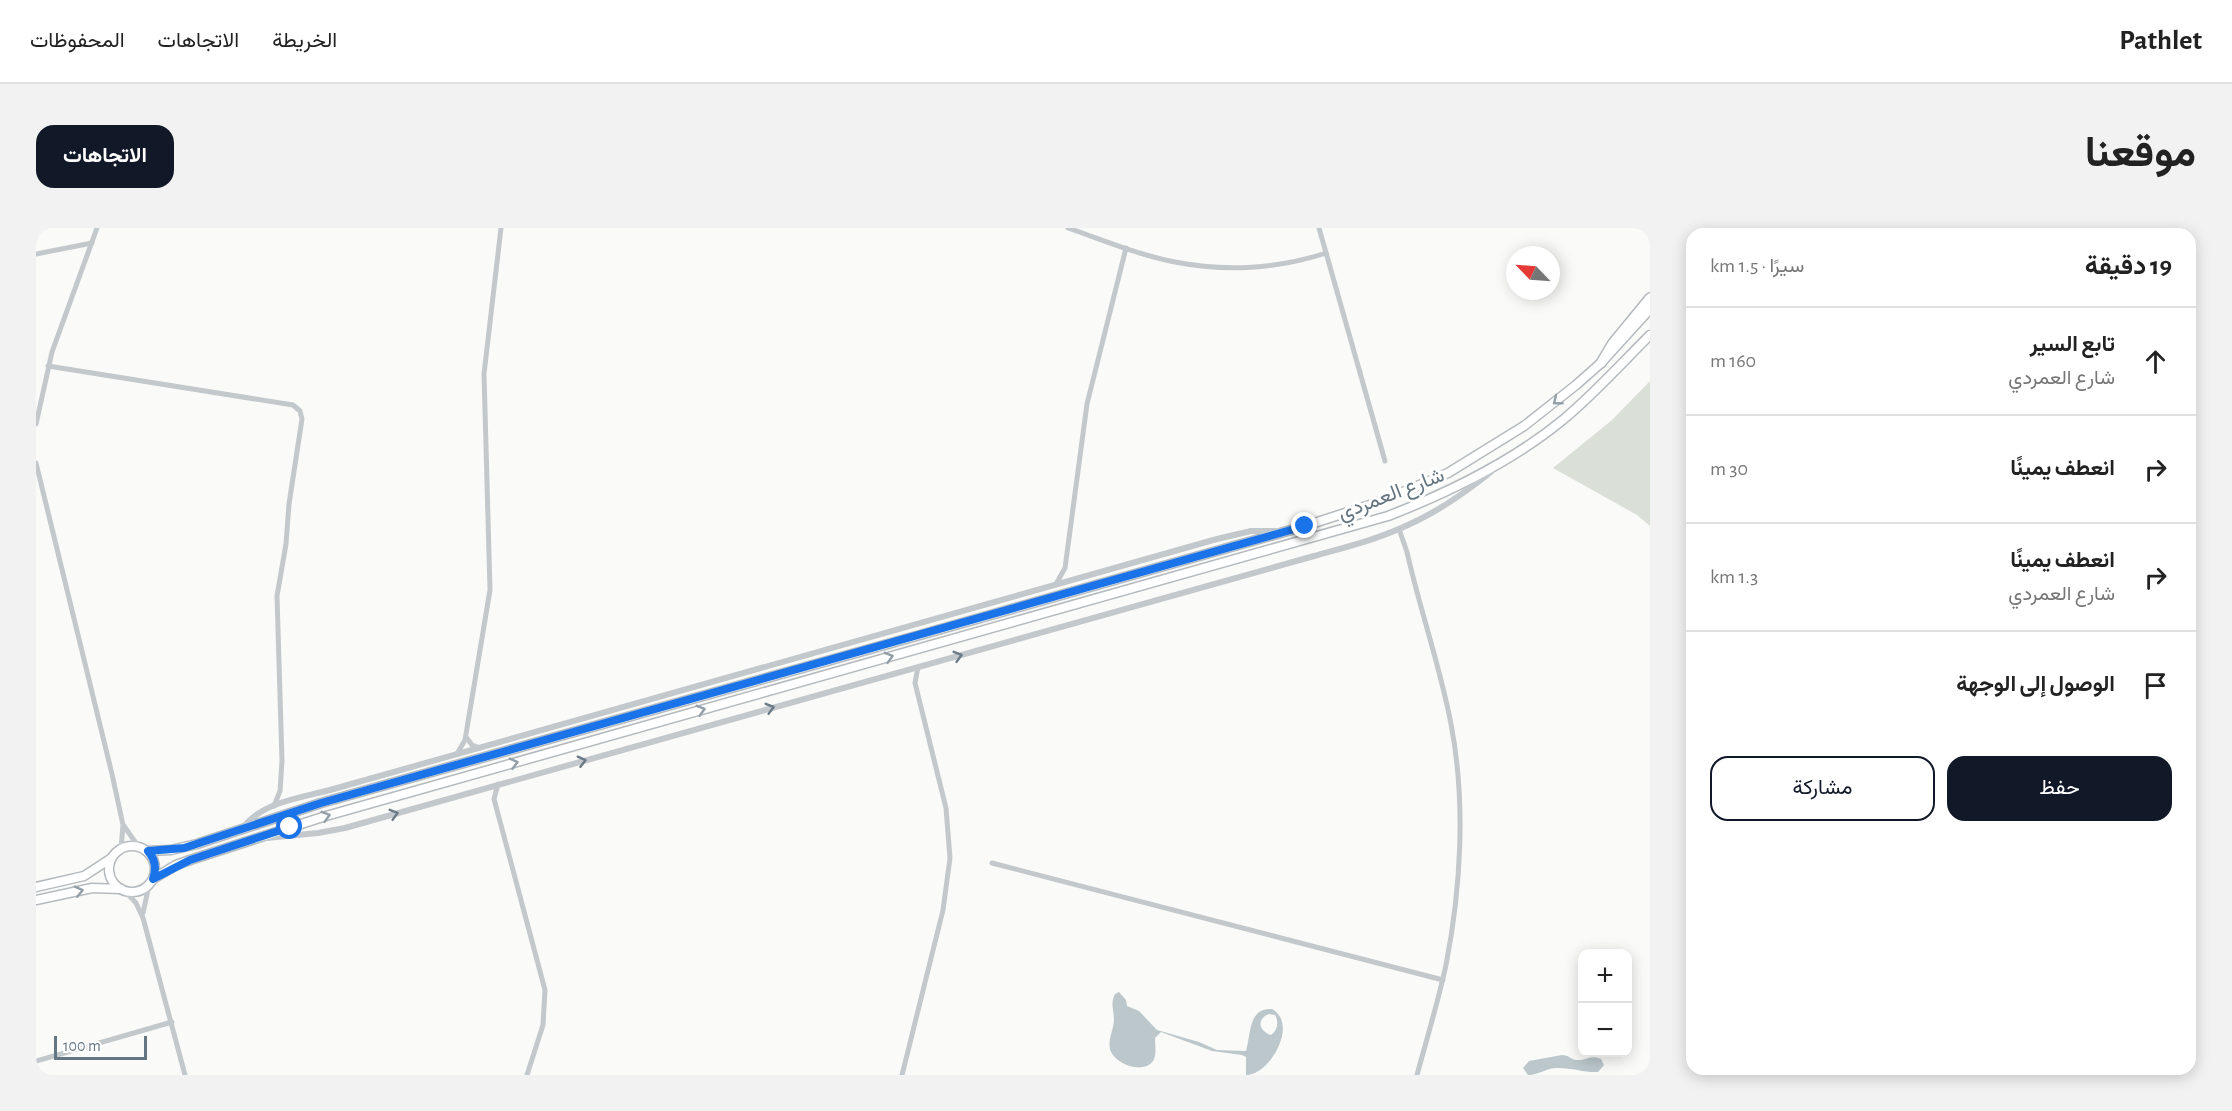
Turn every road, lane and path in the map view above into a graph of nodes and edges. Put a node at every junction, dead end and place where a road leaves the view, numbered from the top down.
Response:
1 (97, 228) edge
2 (501, 228) edge
3 (1068, 228) edge
4 (1319, 228) edge
5 (92, 243) junction
6 (1126, 248) junction
7 (1326, 253) junction
8 (36, 254) edge
9 (1650, 298) edge
10 (1650, 309) edge
11 (1650, 335) edge
12 (1601, 363) junction
13 (48, 366) junction
14 (36, 424) edge
15 (1507, 458) junction
16 (1385, 461) dead end
17 (36, 463) edge
18 (1399, 529) junction
19 (1284, 531) junction
20 (1065, 568) junction
21 (1076, 579) junction
22 (1056, 584) junction
23 (918, 667) junction
24 (902, 671) junction
25 (915, 683) junction
26 (466, 737) junction
27 (480, 748) junction
28 (457, 754) junction
29 (498, 784) junction
30 (482, 789) junction
31 (280, 791) junction
32 (495, 799) junction
33 (290, 801) junction
34 (274, 806) junction
35 (123, 825) junction
36 (241, 830) junction
37 (255, 838) junction
38 (138, 846) junction
39 (121, 849) junction
40 (148, 851) junction
41 (113, 856) junction
42 (992, 863) dead end
43 (151, 882) junction
44 (36, 887) edge
45 (123, 890) junction
46 (36, 900) edge
47 (143, 918) junction
48 (1443, 980) junction
49 (172, 1022) junction
50 (36, 1061) edge
51 (185, 1075) edge
52 (527, 1075) edge
53 (902, 1075) edge
54 (1417, 1075) edge

1 - 5 street
2 - 26 street
3 - 6 street
4 - 7 street
5 - 8 street
5 - 13 street
6 - 7 street
6 - 20 street
7 - 16 street
9 - 12 highway
10 - 12 main road, شارع العمردي
11 - 15 main road, شارع العمردي
12 -> 19 main road, شارع العمردي
13 - 14 street
13 - 31 street
15 - 18 street
37 -> 15 main road, شارع العمردي
17 - 35 street
23 -> 18 street
18 - 48 street
19 - 21 street
19 - 36 main road, شارع العمردي
20 - 21 street
20 - 22 street
21 - 22 street
22 - 27 street
23 - 24 street
23 - 25 street
24 - 25 street
29 -> 24 street
25 - 53 street
26 - 27 street
26 - 28 street
27 - 28 street
28 - 33 street
29 - 30 street
29 - 32 street
30 - 32 street
37 -> 30 street
31 - 33 street
31 - 34 street
32 - 52 street
33 - 34 street
34 - 36 street
35 - 38 street
35 - 39 street
36 - 40 main road, شارع العمردي
37 - 43 main road, شارع العمردي
38 - 39 main road
38 - 40 main road
39 - 41 main road
40 - 43 main road
41 - 44 main road
41 - 45 main road
42 - 48 street
43 - 45 main road
43 - 47 street
46 -> 45 main road
45 - 47 street
47 - 49 street
48 - 54 street
49 - 50 street
49 - 51 street

